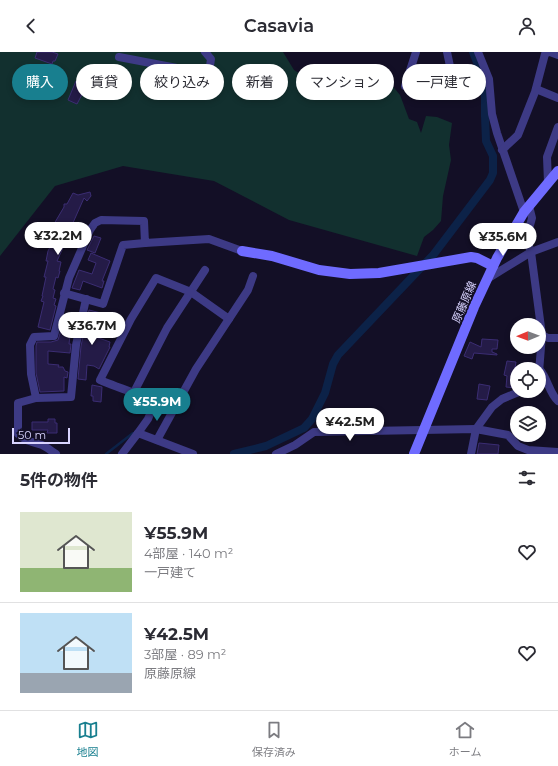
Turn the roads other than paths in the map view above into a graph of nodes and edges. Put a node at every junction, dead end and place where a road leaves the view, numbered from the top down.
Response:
1 (205, 52) edge
2 (416, 52) edge
3 (447, 52) edge
4 (478, 52) edge
5 (549, 52) edge
6 (558, 55) edge
7 (119, 57) dead end
8 (412, 64) edge
9 (449, 64) edge
10 (536, 89) junction
11 (558, 98) edge
12 (558, 127) edge
13 (502, 150) junction
14 (558, 171) edge
15 (548, 182) junction
16 (527, 209) junction
17 (558, 242) edge
18 (145, 243) junction
19 (242, 251) joint
20 (530, 252) junction
21 (493, 266) junction
22 (205, 270) dead end
23 (253, 276) dead end
24 (486, 279) junction
25 (191, 292) junction
26 (64, 293) junction
27 (86, 299) junction
28 (540, 318) edge
29 (229, 319) junction
30 (546, 337) edge
31 (558, 338) edge
32 (546, 378) edge
33 (134, 392) junction
34 (510, 396) edge
35 (36, 398) junction
36 (156, 400) junction
37 (558, 401) edge
38 (175, 408) junction
39 (476, 429) junction
40 (424, 430) junction
41 (138, 433) junction
42 (157, 440) junction
43 (518, 450) edge
44 (558, 452) edge
45 (56, 454) edge
46 (122, 454) edge
47 (193, 454) edge
48 (276, 454) edge
49 (414, 454) edge
50 (471, 454) edge

1 - 7 street
2 - 8 street
3 - 9 street
4 - 13 street
5 - 6 street
5 - 10 street
10 - 11 street
10 - 13 street
12 - 15 street
13 - 16 street
14 - 15 main road, 原藤原線
15 - 16 main road, 原藤原線
16 - 20 street
16 - 21 main road, 原藤原線
17 - 20 street
18 - 19 street
18 - 26 street
18 - 27 street
19 - 21 main road
20 - 24 street
20 - 28 street
21 - 24 main road, 原藤原線
22 - 25 street
23 - 29 street
24 - 40 main road, 原藤原線
25 - 29 street
25 - 33 street
25 - 33 street
26 - 27 street
26 - 35 street
27 - 35 street
29 - 38 street
30 - 31 street
32 - 37 street
33 - 36 street
34 - 39 street
35 - 45 street
36 - 38 street
36 - 41 street
38 - 42 street
39 - 40 street
39 - 43 street
39 - 50 street
40 - 48 street
40 - 49 main road, 原藤原線
41 - 42 street
41 - 46 street
42 - 47 street
43 - 44 street

